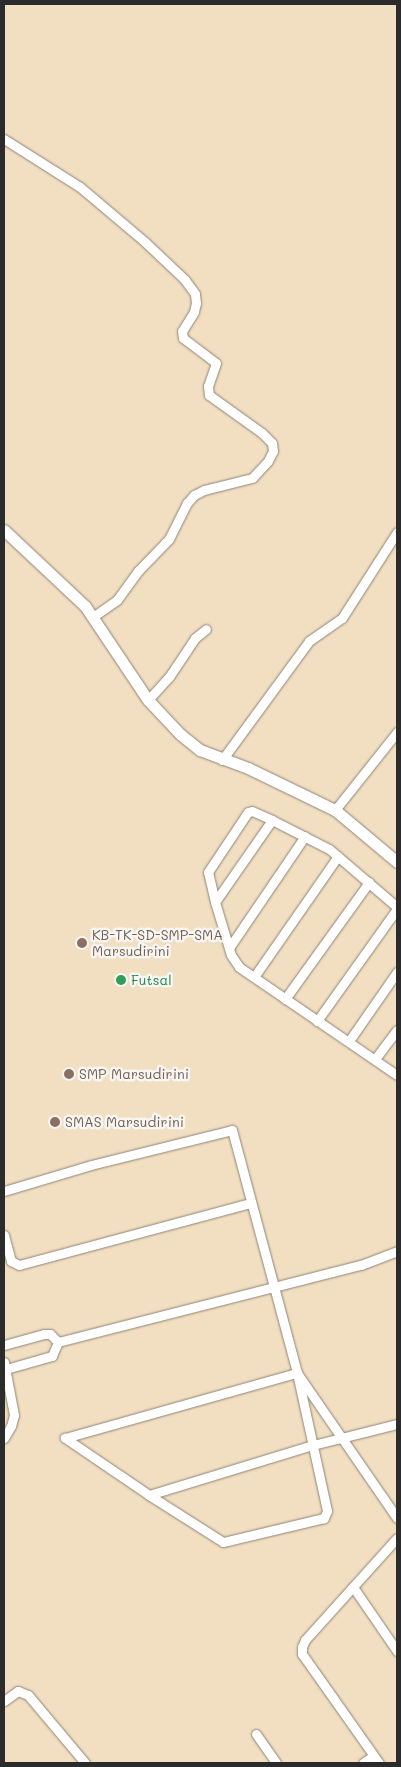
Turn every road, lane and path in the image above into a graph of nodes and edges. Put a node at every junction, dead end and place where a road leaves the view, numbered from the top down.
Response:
1 (4, 139) edge
2 (4, 530) edge
3 (397, 532) edge
4 (94, 617) junction
5 (206, 628) dead end
6 (148, 700) junction
7 (397, 732) edge
8 (222, 760) junction
9 (335, 810) junction
10 (272, 820) junction
11 (305, 836) junction
12 (338, 856) junction
13 (397, 862) edge
14 (369, 882) junction
15 (215, 902) junction
16 (397, 908) edge
17 (228, 948) junction
18 (397, 972) edge
19 (254, 977) junction
20 (285, 999) junction
21 (317, 1021) junction
22 (397, 1030) edge
23 (349, 1041) junction
24 (375, 1059) junction
25 (397, 1075) edge
26 (4, 1191) edge
27 (250, 1203) junction
28 (4, 1235) edge
29 (397, 1251) edge
30 (274, 1288) junction
31 (58, 1342) junction
32 (4, 1345) edge
33 (5, 1366) edge
34 (297, 1373) junction
35 (397, 1424) edge
36 (4, 1438) edge
37 (343, 1438) junction
38 (313, 1445) junction
39 (148, 1496) junction
40 (397, 1518) edge
41 (397, 1538) edge
42 (353, 1587) junction
43 (397, 1651) edge
44 (4, 1701) edge
45 (256, 1734) dead end
46 (376, 1760) edge
47 (85, 1763) edge
48 (276, 1763) edge
49 (363, 1763) edge

1 - 4 street
2 - 4 street
3 - 8 street
4 - 6 street
5 - 6 street
6 - 8 street
7 - 9 street
8 - 9 street
9 - 13 street
10 - 11 street
10 - 15 street
10 - 15 street
11 - 12 street
11 - 17 street
12 - 14 street
12 - 19 street
14 - 16 street
14 - 20 street
15 - 17 street
16 - 21 street
17 - 19 street
18 - 23 street
19 - 20 street
20 - 21 street
21 - 23 street
22 - 24 street
23 - 24 street
24 - 25 street
26 - 27 street
27 - 28 street
27 - 30 street
29 - 30 street
30 - 31 street
30 - 34 street
31 - 32 street
31 - 33 street
33 - 36 street
34 - 37 street
34 - 38 street
34 - 39 street
35 - 37 street
37 - 38 street
37 - 40 street
38 - 39 street
38 - 39 street
41 - 42 street
42 - 43 street
42 - 46 street
44 - 47 street
45 - 48 street
46 - 49 street

